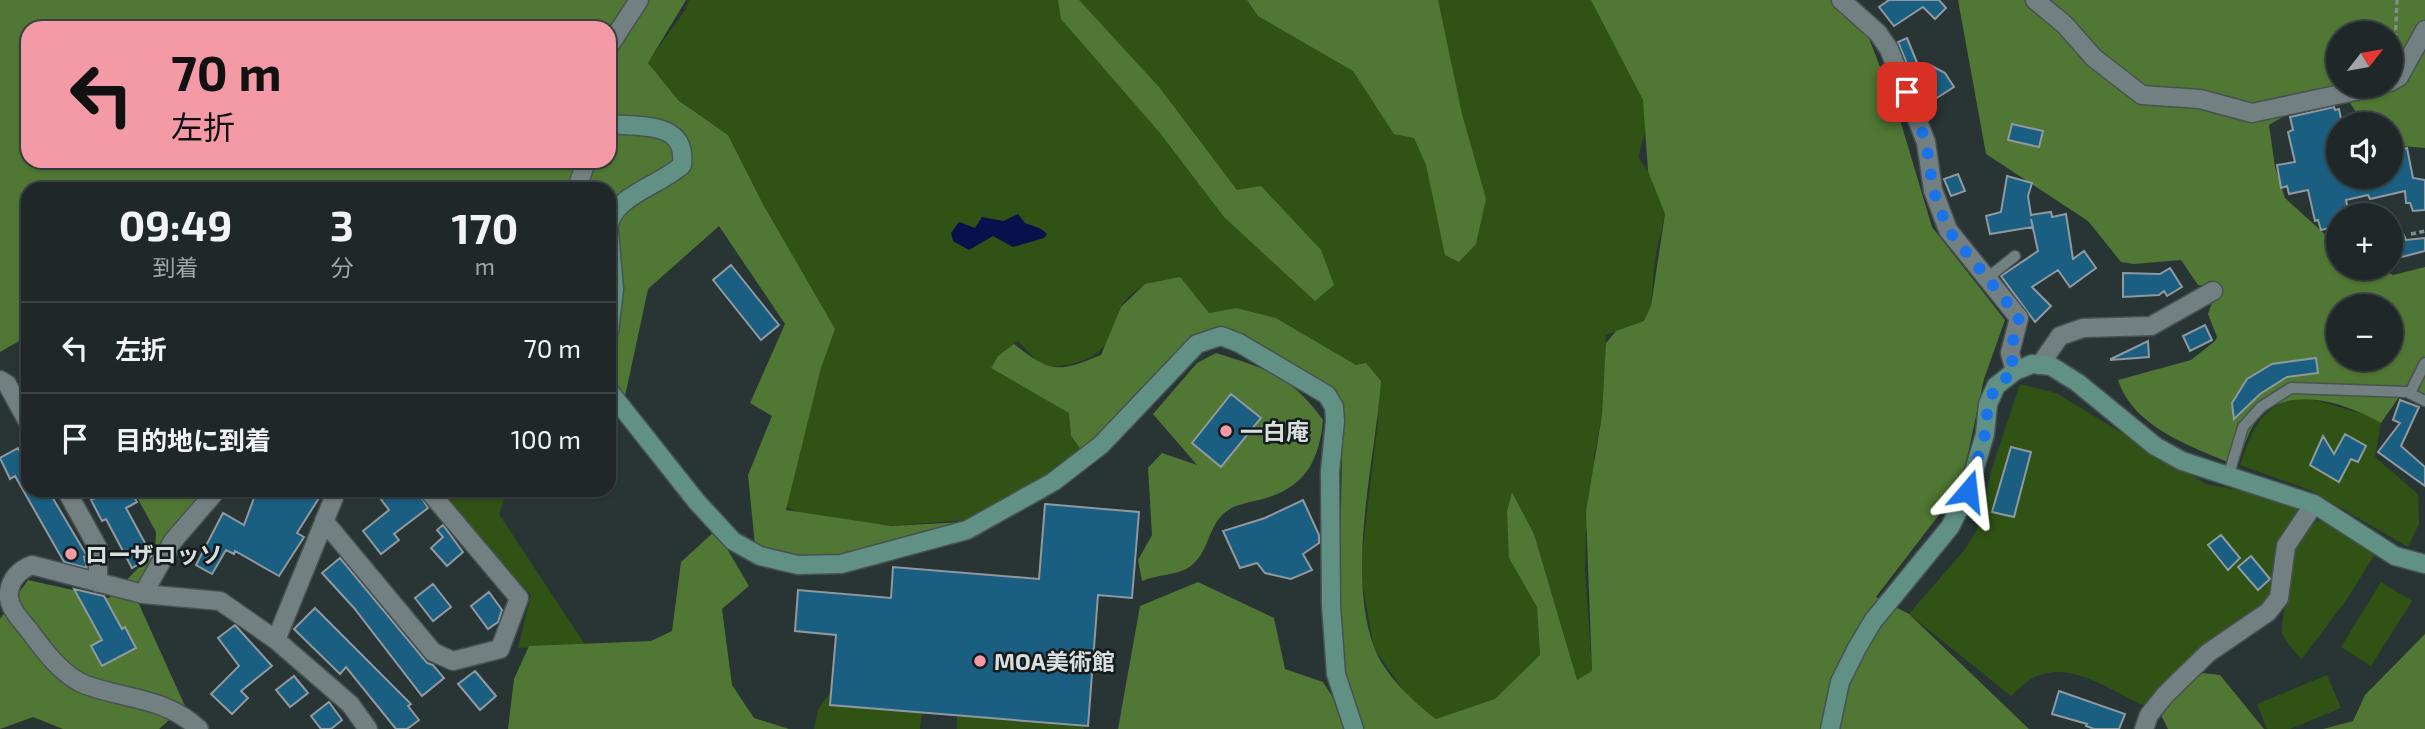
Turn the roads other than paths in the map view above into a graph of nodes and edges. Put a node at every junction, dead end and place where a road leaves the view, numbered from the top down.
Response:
1 (639, 0) edge
2 (1840, 0) edge
3 (2035, 0) edge
4 (2425, 30) edge
5 (616, 35) edge
6 (2403, 70) edge
7 (2326, 97) edge
8 (616, 125) edge
9 (616, 209) edge
10 (2015, 256) dead end
11 (1986, 279) junction
12 (2213, 291) dead end
13 (2425, 363) edge
14 (2040, 365) junction
15 (2015, 371) junction
16 (0, 380) edge
17 (2410, 393) junction
18 (616, 400) edge
19 (2425, 401) edge
20 (21, 409) edge
21 (2228, 477) junction
22 (70, 497) edge
23 (211, 497) edge
24 (334, 497) edge
25 (434, 497) edge
26 (2314, 504) junction
27 (324, 521) junction
28 (2425, 564) edge
29 (98, 583) junction
30 (143, 594) junction
31 (4, 598) edge
32 (276, 640) junction
33 (200, 729) edge
34 (368, 729) edge
35 (1354, 729) edge
36 (1830, 729) edge
37 (2144, 729) edge

1 - 5 street
2 - 11 street
3 - 7 street
4 - 6 street
8 - 9 street
10 - 11 lane
11 - 15 street
12 - 14 street
13 - 17 lane
14 - 15 street
14 - 21 street
15 - 36 street
16 - 20 street
17 - 19 lane
17 - 21 lane
18 - 35 street
21 - 26 street
22 - 29 street
23 - 30 street
24 - 27 street
25 - 27 street
26 - 28 street
26 - 37 street
27 - 32 street
29 - 30 street
29 - 31 street
30 - 32 street
31 - 33 street
32 - 34 street

